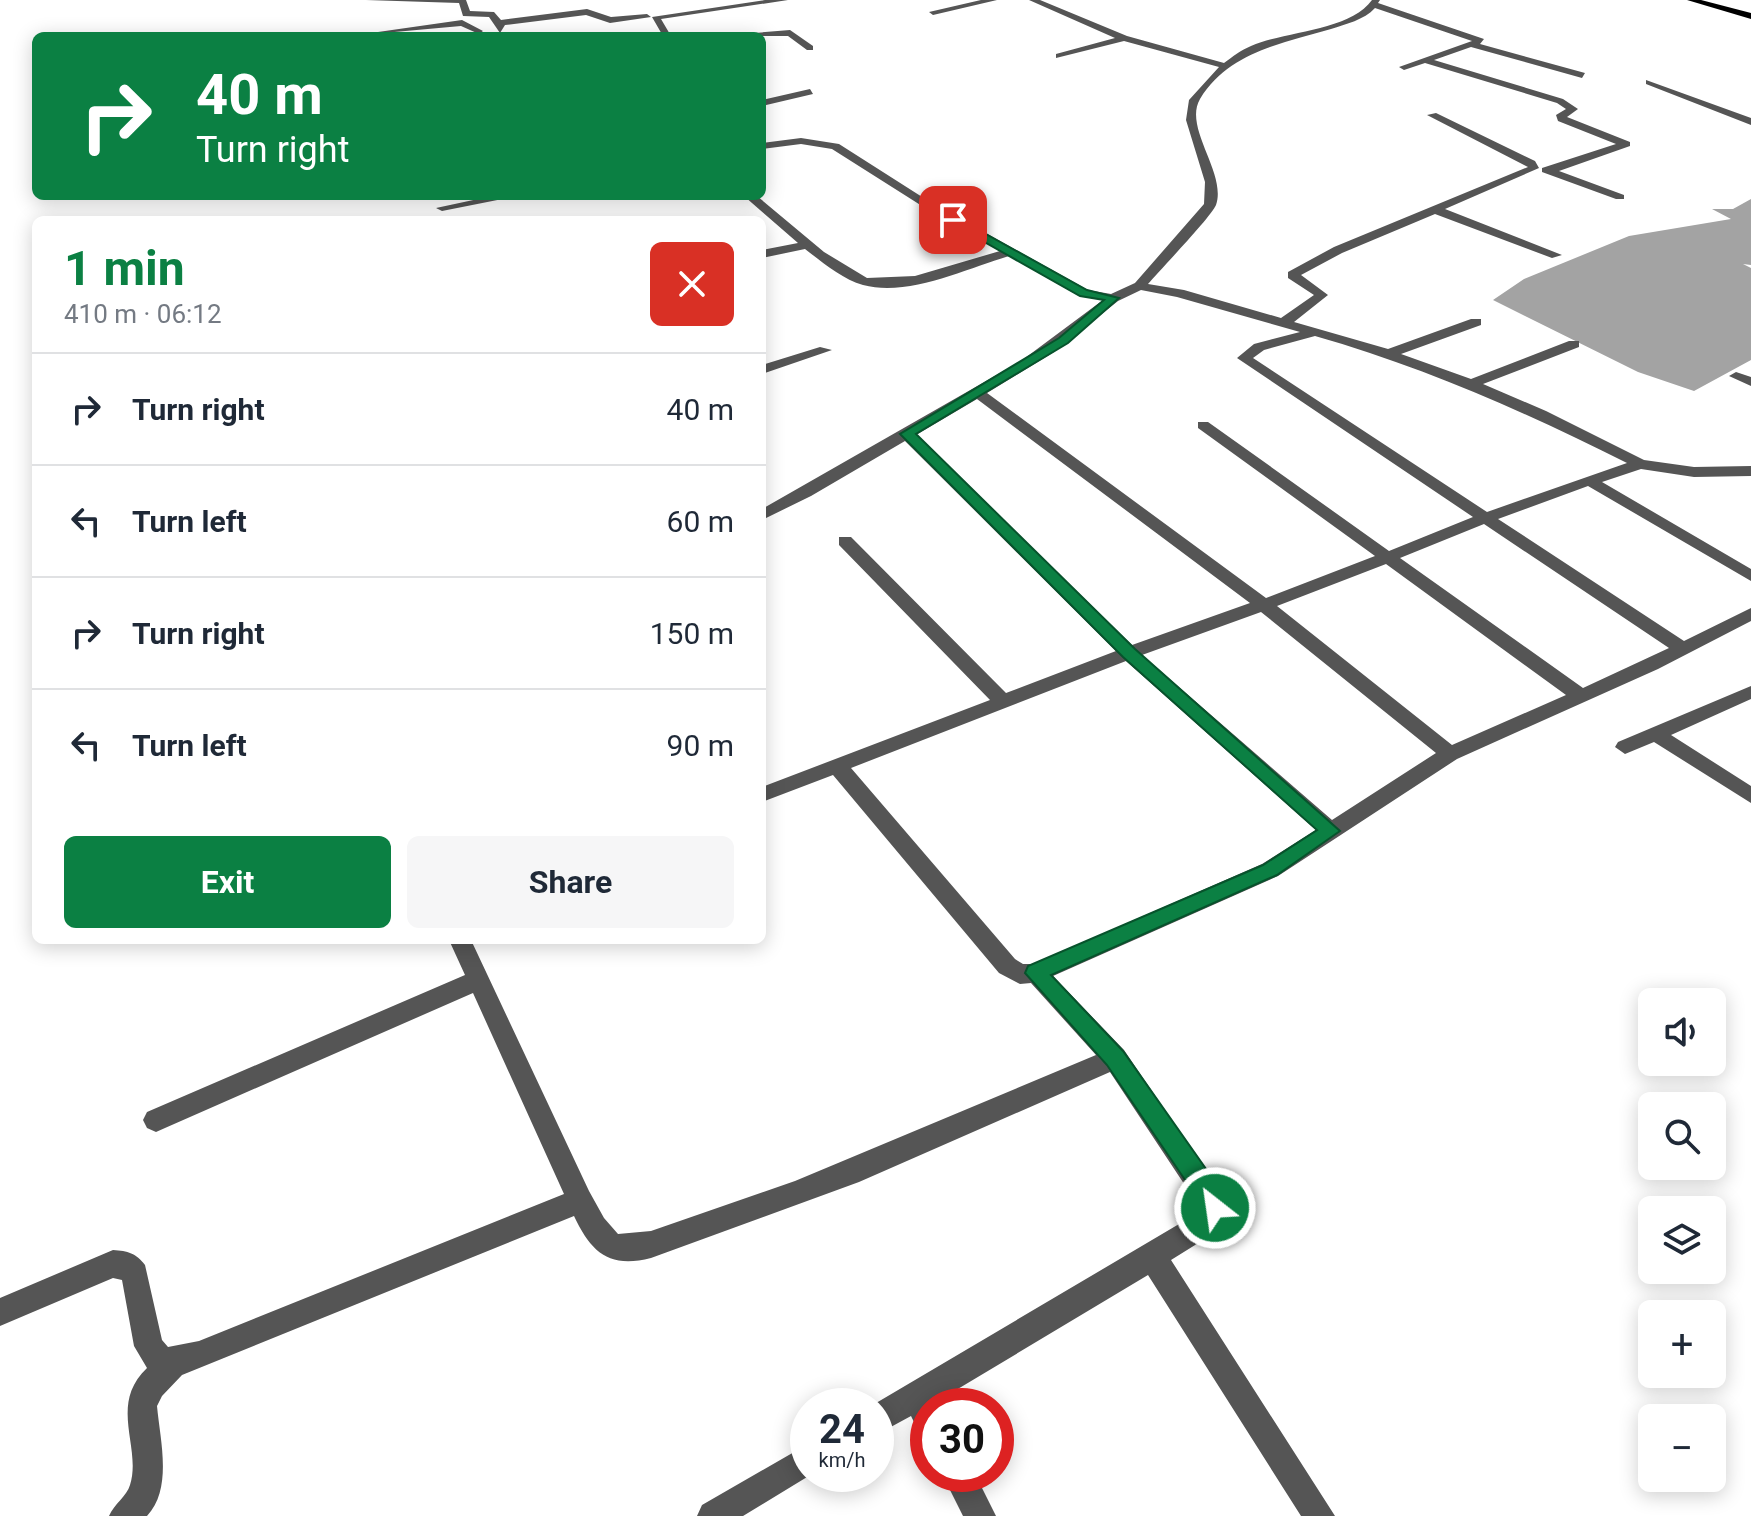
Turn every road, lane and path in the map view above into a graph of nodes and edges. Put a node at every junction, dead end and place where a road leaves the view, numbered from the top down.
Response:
1 (370, 0) edge
2 (639, 0) edge
3 (784, 0) edge
4 (993, 0) edge
5 (1033, 0) edge
6 (1691, 0) edge
7 (1375, 3) edge
8 (933, 12) dead end
9 (1751, 16) edge
10 (651, 17) junction
11 (499, 26) junction
12 (479, 31) junction
13 (387, 32) edge
14 (472, 32) edge
15 (509, 32) edge
16 (664, 32) edge
17 (766, 34) edge
18 (1124, 38) junction
19 (1472, 45) junction
20 (810, 48) dead end
21 (1059, 56) dead end
22 (1425, 60) junction
23 (1225, 66) junction
24 (1404, 67) dead end
25 (1582, 75) dead end
26 (1649, 82) dead end
27 (810, 92) dead end
28 (766, 100) edge
29 (1432, 115) dead end
30 (1751, 122) edge
31 (766, 145) edge
32 (1535, 166) junction
33 (1548, 171) junction
34 (1620, 197) dead end
35 (489, 200) edge
36 (755, 200) edge
37 (442, 208) dead end
38 (1433, 209) junction
39 (810, 244) junction
40 (1009, 252) junction
41 (766, 253) edge
42 (1556, 255) dead end
43 (1139, 286) junction
44 (1113, 298) junction
45 (1476, 322) dead end
46 (1283, 323) junction
47 (1314, 332) junction
48 (1574, 344) dead end
49 (825, 350) dead end
50 (1388, 354) junction
51 (766, 369) edge
52 (1736, 376) dead end
53 (1751, 382) edge
54 (1471, 384) junction
55 (977, 393) junction
56 (1203, 425) dead end
57 (907, 434) junction
58 (1640, 464) junction
59 (1751, 471) edge
60 (1590, 481) junction
61 (766, 513) edge
62 (1485, 518) junction
63 (845, 541) dead end
64 (1387, 558) junction
65 (1751, 576) edge
66 (1266, 604) junction
67 (1751, 614) edge
68 (1683, 649) junction
69 (1129, 653) junction
70 (1751, 692) edge
71 (1581, 696) junction
72 (1003, 702) junction
73 (1655, 734) junction
74 (1625, 747) dead end
75 (1450, 754) junction
76 (838, 767) junction
77 (766, 794) edge
78 (1751, 796) edge
79 (1331, 831) junction
80 (462, 944) edge
81 (1036, 973) junction
82 (478, 980) junction
83 (1115, 1058) junction
84 (156, 1120) dead end
85 (580, 1200) junction
86 (1152, 1256) junction
87 (0, 1312) edge
88 (174, 1363) junction
89 (950, 1388) edge
90 (790, 1470) edge
91 (967, 1492) edge
92 (125, 1516) edge
93 (713, 1516) edge
94 (980, 1516) edge
95 (1319, 1516) edge

1 - 11 street
2 - 10 street
3 - 10 street
4 - 8 street
5 - 18 street
6 - 9 main road
7 - 19 street
7 - 23 street
10 - 11 street
10 - 16 street
11 - 12 street
11 - 15 street
12 - 13 street
12 - 14 street
17 - 20 street
18 - 21 street
18 - 23 street
19 - 22 street
19 - 25 street
22 - 24 street
22 - 33 street
23 - 43 street
26 - 30 street
27 - 28 street
29 - 32 street
31 - 40 street
32 - 33 street
32 - 38 street
33 - 34 street
35 - 37 street
36 - 39 street
38 - 42 street
38 - 46 street
39 - 40 street
39 - 41 street
40 - 44 street
43 - 44 street
43 - 46 street
44 - 55 street
45 - 50 street
46 - 47 street
47 - 50 street
47 - 62 street
48 - 54 street
49 - 51 street
50 - 54 street
52 - 53 street
54 - 58 street
55 - 57 street
55 - 66 street
56 - 64 street
57 - 61 street
57 - 69 street
58 - 59 street
58 - 60 street
60 - 62 street
60 - 65 street
62 - 64 street
62 - 68 street
63 - 72 street
64 - 66 street
64 - 71 street
66 - 69 street
66 - 75 street
67 - 68 street
68 - 71 street
69 - 72 street
69 - 79 street
70 - 73 street
71 - 75 street
72 - 76 street
73 - 74 street
73 - 78 street
75 - 79 street
76 - 77 street
76 - 81 street
79 - 81 street
80 - 82 street
81 - 83 street
82 - 84 street
82 - 85 street
83 - 85 street
83 - 86 street
85 - 88 street
86 - 89 street
86 - 95 street
87 - 88 street
88 - 92 street
90 - 93 street
91 - 94 street

